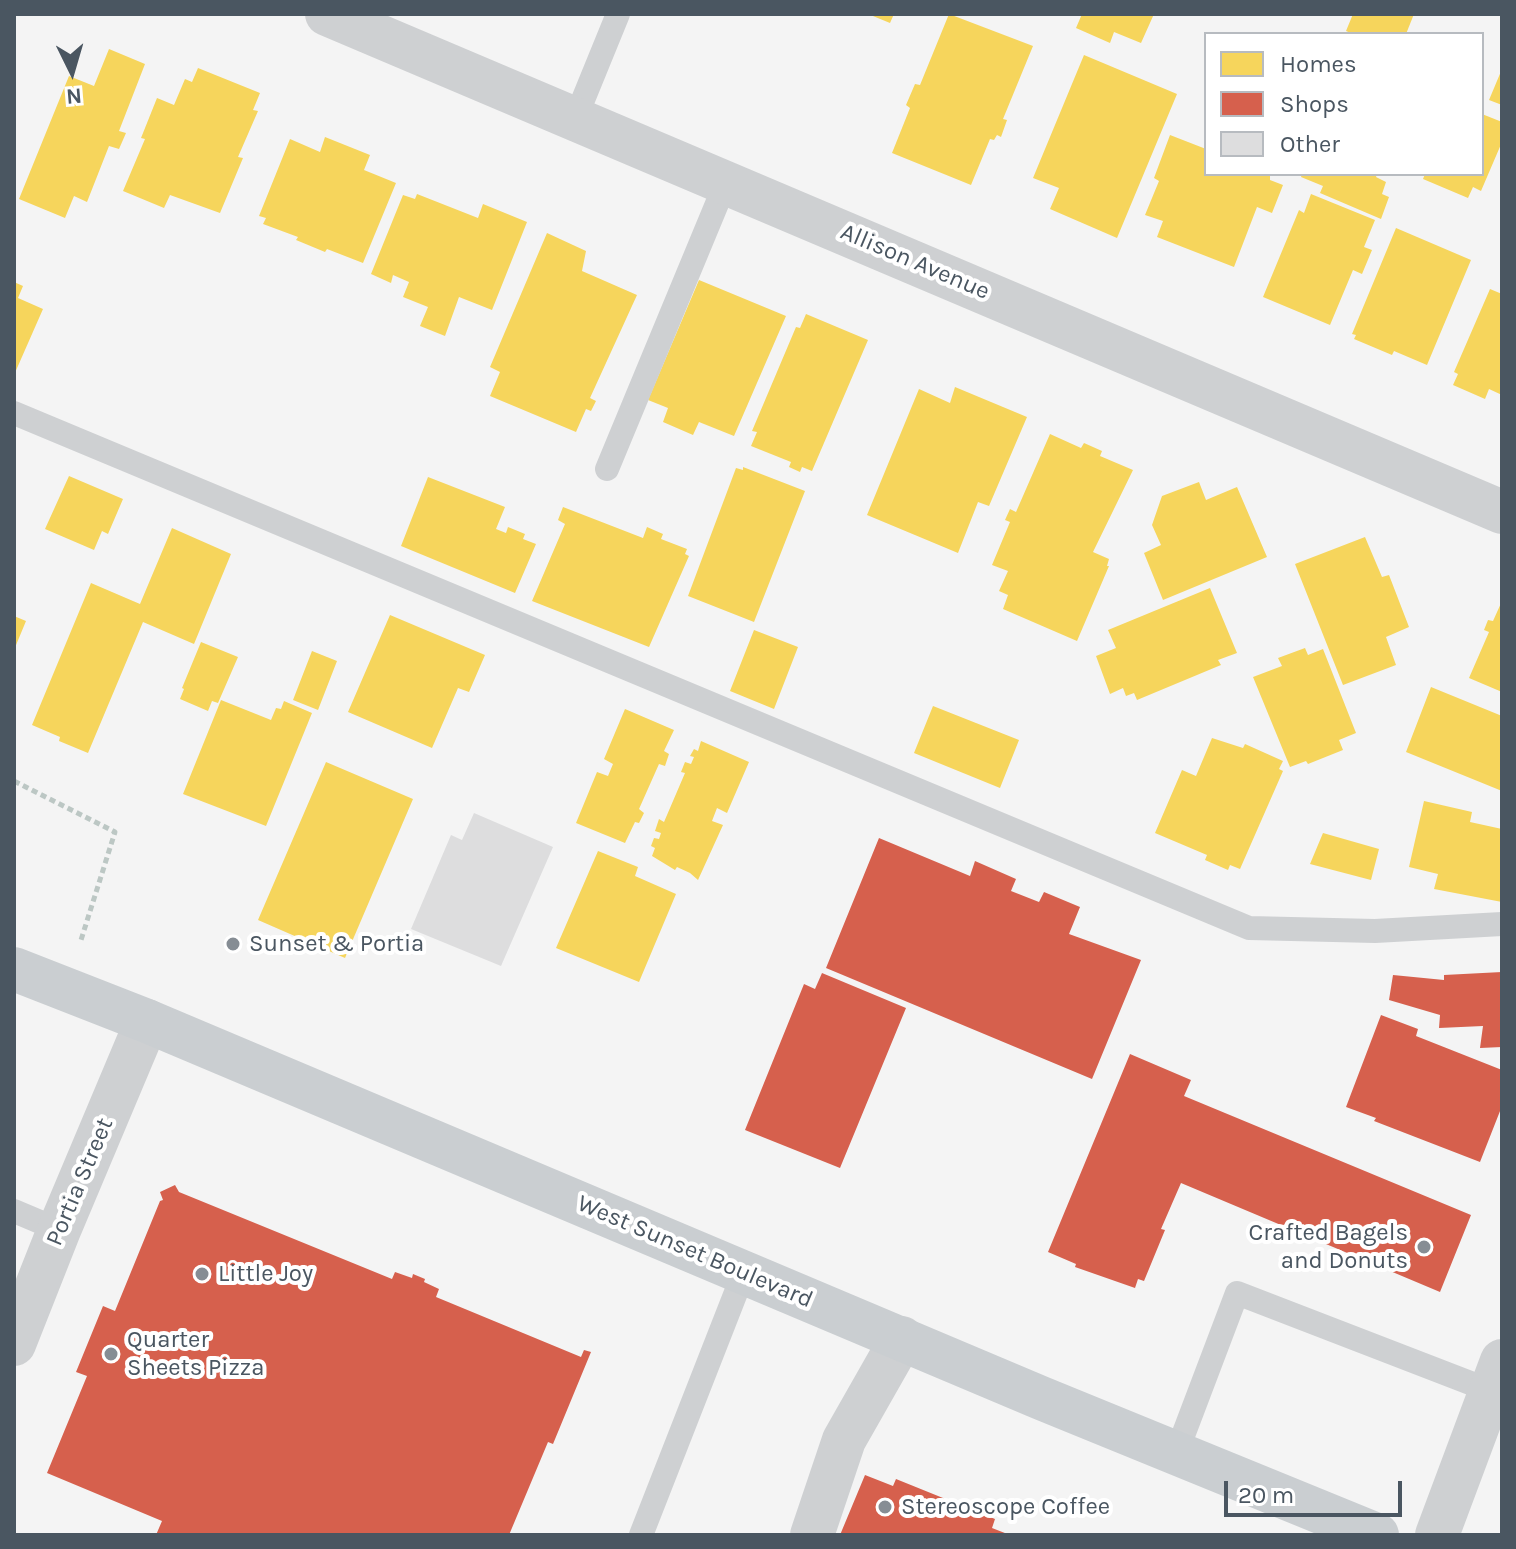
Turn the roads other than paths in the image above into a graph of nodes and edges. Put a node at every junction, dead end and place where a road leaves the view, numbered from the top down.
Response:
1 (327, 14) edge
2 (618, 14) edge
3 (576, 117) junction
4 (726, 182) junction
5 (14, 413) edge
6 (607, 469) dead end
7 (1502, 512) edge
8 (1502, 924) edge
9 (15, 972) edge
10 (147, 1021) junction
11 (14, 1211) edge
12 (59, 1230) junction
13 (744, 1272) junction
14 (15, 1338) edge
15 (902, 1338) junction
16 (1496, 1376) edge
17 (1176, 1454) junction
18 (641, 1535) edge
19 (812, 1535) edge
20 (1377, 1535) edge
21 (1437, 1535) edge

1 - 3 street, Allison Avenue
2 - 3 lane
3 - 4 street, Allison Avenue
4 - 6 lane
4 - 7 street, Allison Avenue
5 - 8 lane
9 - 10 main road, West Sunset Boulevard
10 - 12 street, Portia Street
10 - 13 main road, West Sunset Boulevard
11 - 12 lane
12 - 14 street, Portia Street
13 - 15 main road, West Sunset Boulevard
13 - 18 lane
15 - 17 main road, West Sunset Boulevard
15 - 19 street
16 - 17 lane
16 - 21 street
17 - 20 main road, West Sunset Boulevard

